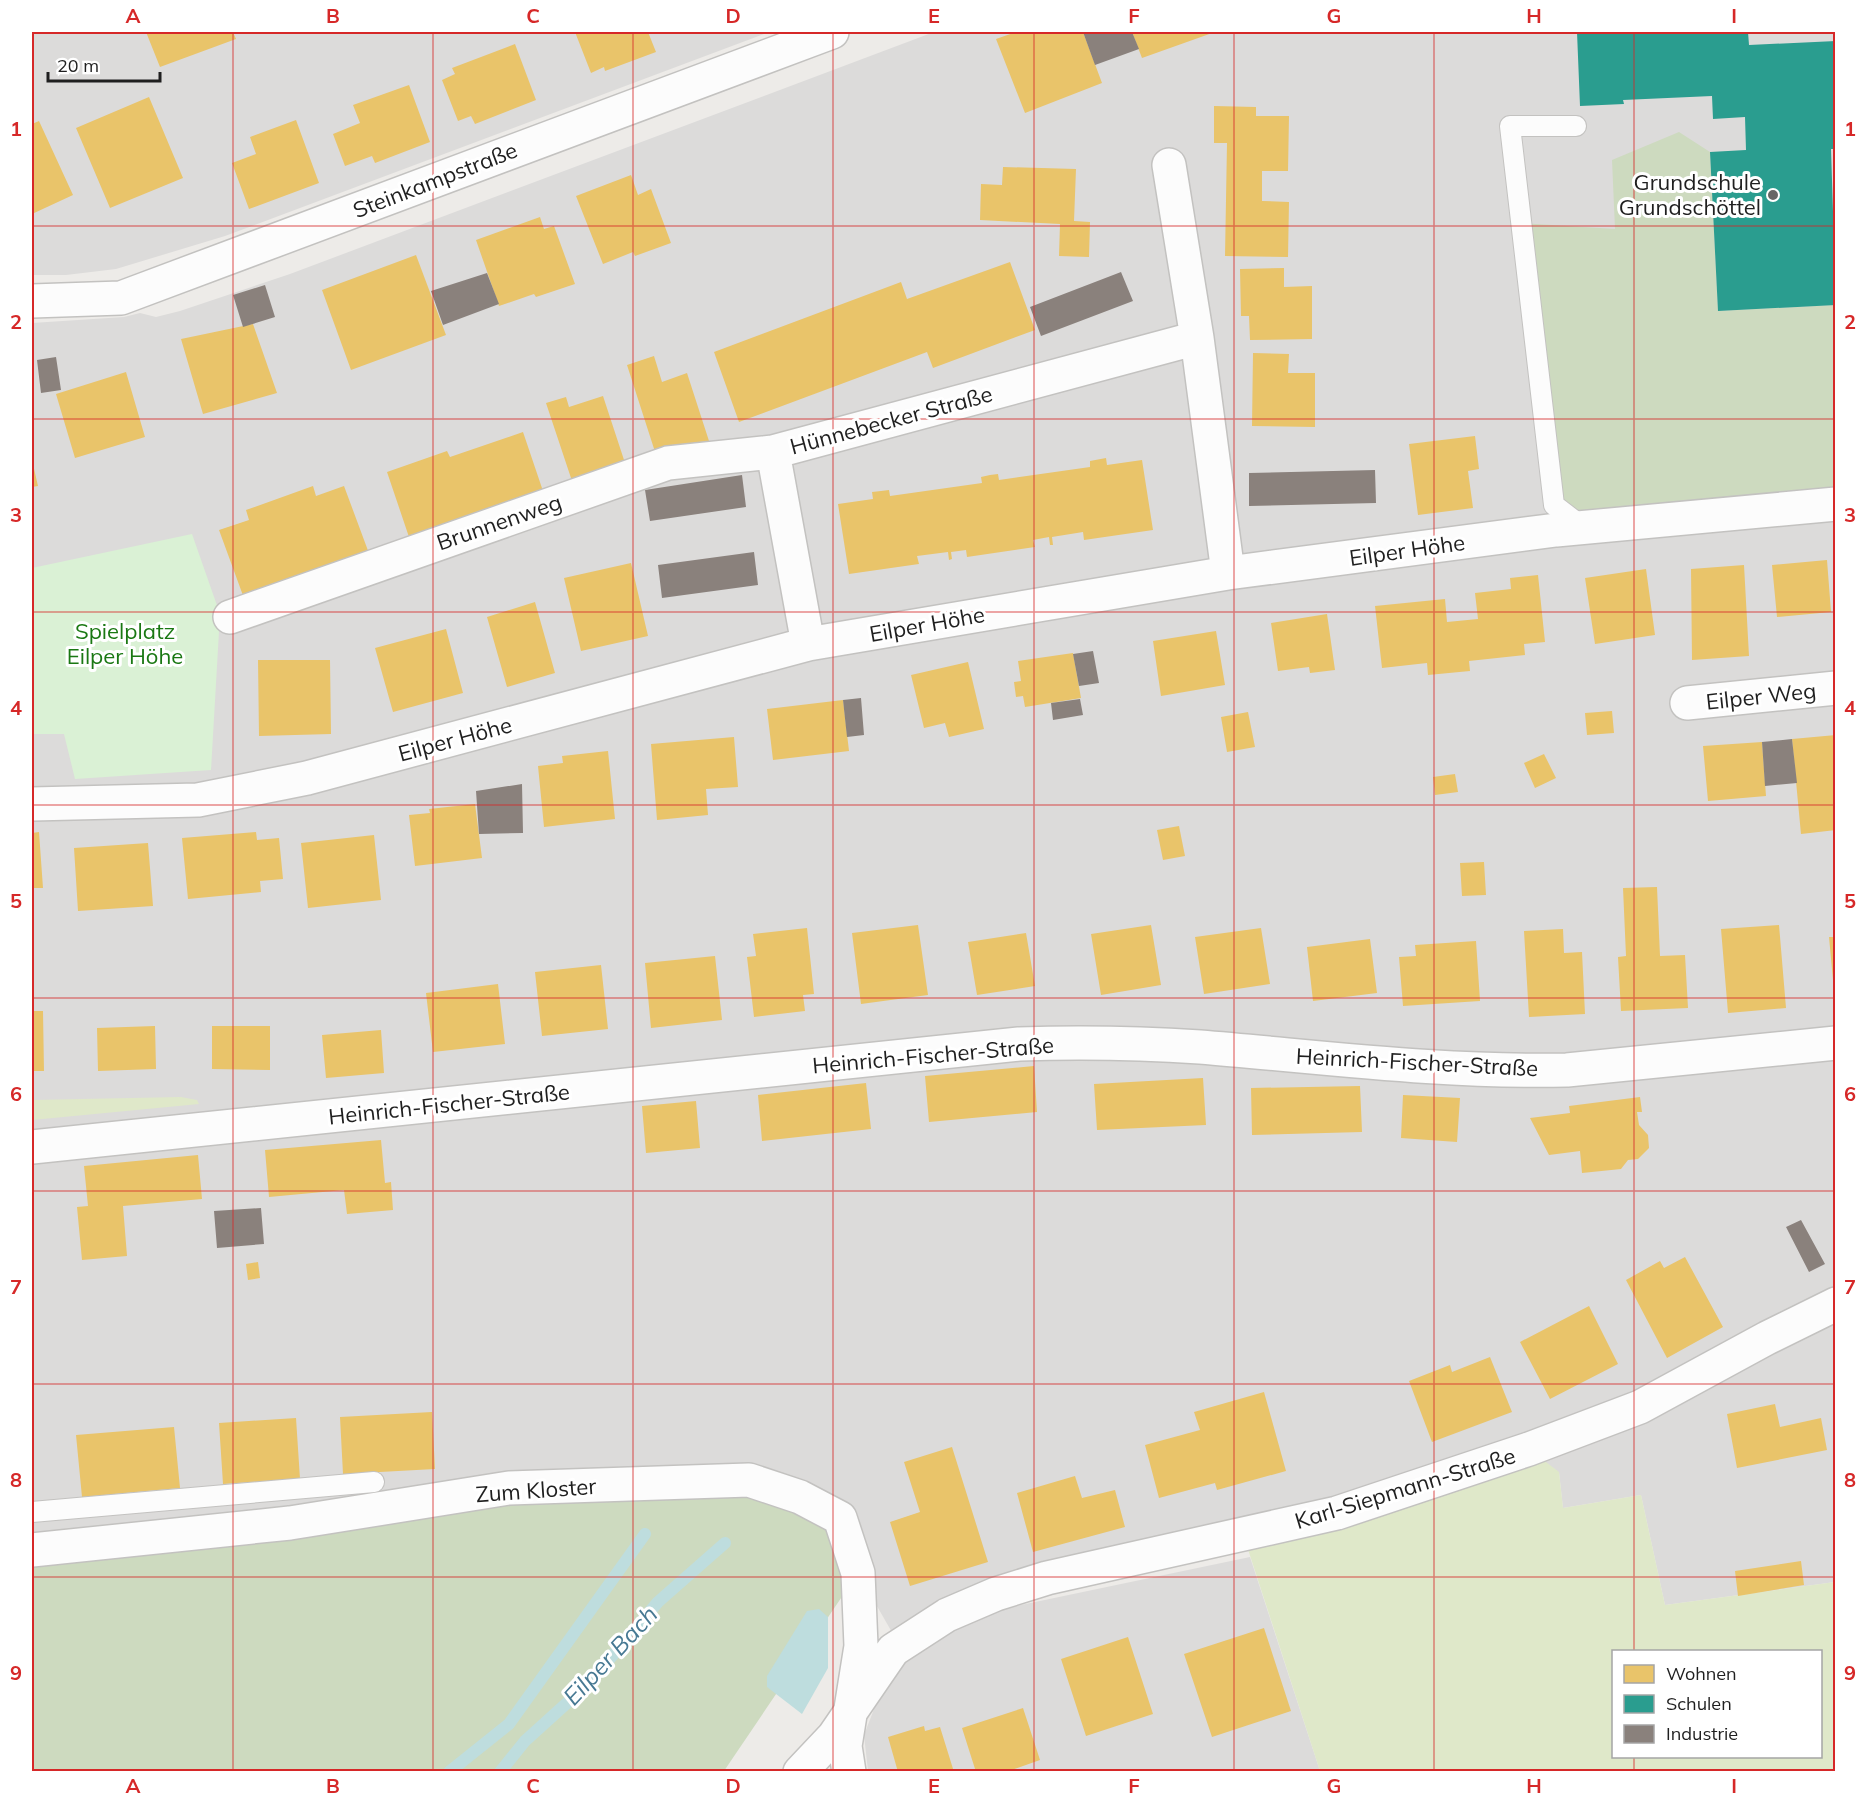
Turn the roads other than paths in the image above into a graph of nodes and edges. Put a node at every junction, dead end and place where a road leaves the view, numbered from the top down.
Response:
1 (832, 32) edge
2 (1576, 126) dead end
3 (1169, 165) dead end
4 (32, 301) edge
5 (1197, 338) junction
6 (773, 452) junction
7 (1836, 504) edge
8 (1584, 528) junction
9 (1228, 573) junction
10 (230, 616) dead end
11 (808, 644) junction
12 (1836, 688) edge
13 (1687, 703) dead end
14 (32, 804) edge
15 (1836, 1043) edge
16 (32, 1147) edge
17 (1836, 1304) edge
18 (374, 1482) dead end
19 (32, 1512) edge
20 (32, 1550) edge
21 (851, 1710) junction
22 (800, 1772) edge
23 (849, 1772) edge

1 - 4 street, Steinkampstraße
2 - 8 lane
3 - 5 street
5 - 6 street, Hünnebecker Straße
5 - 9 street
6 - 10 street, Brunnenweg
6 - 11 street, Hünnebecker Straße
7 - 8 street, Eilper Höhe
8 - 9 street, Eilper Höhe
9 - 11 street, Eilper Höhe
11 - 14 street, Eilper Höhe
12 - 13 street, Eilper Weg
15 - 16 street, Heinrich-Fischer-Straße
17 - 21 street, Karl-Siepmann-Straße
18 - 19 lane
20 - 21 street, Zum Kloster
21 - 22 street, Karl-Siepmann-Straße
21 - 23 street, Zum Kloster

